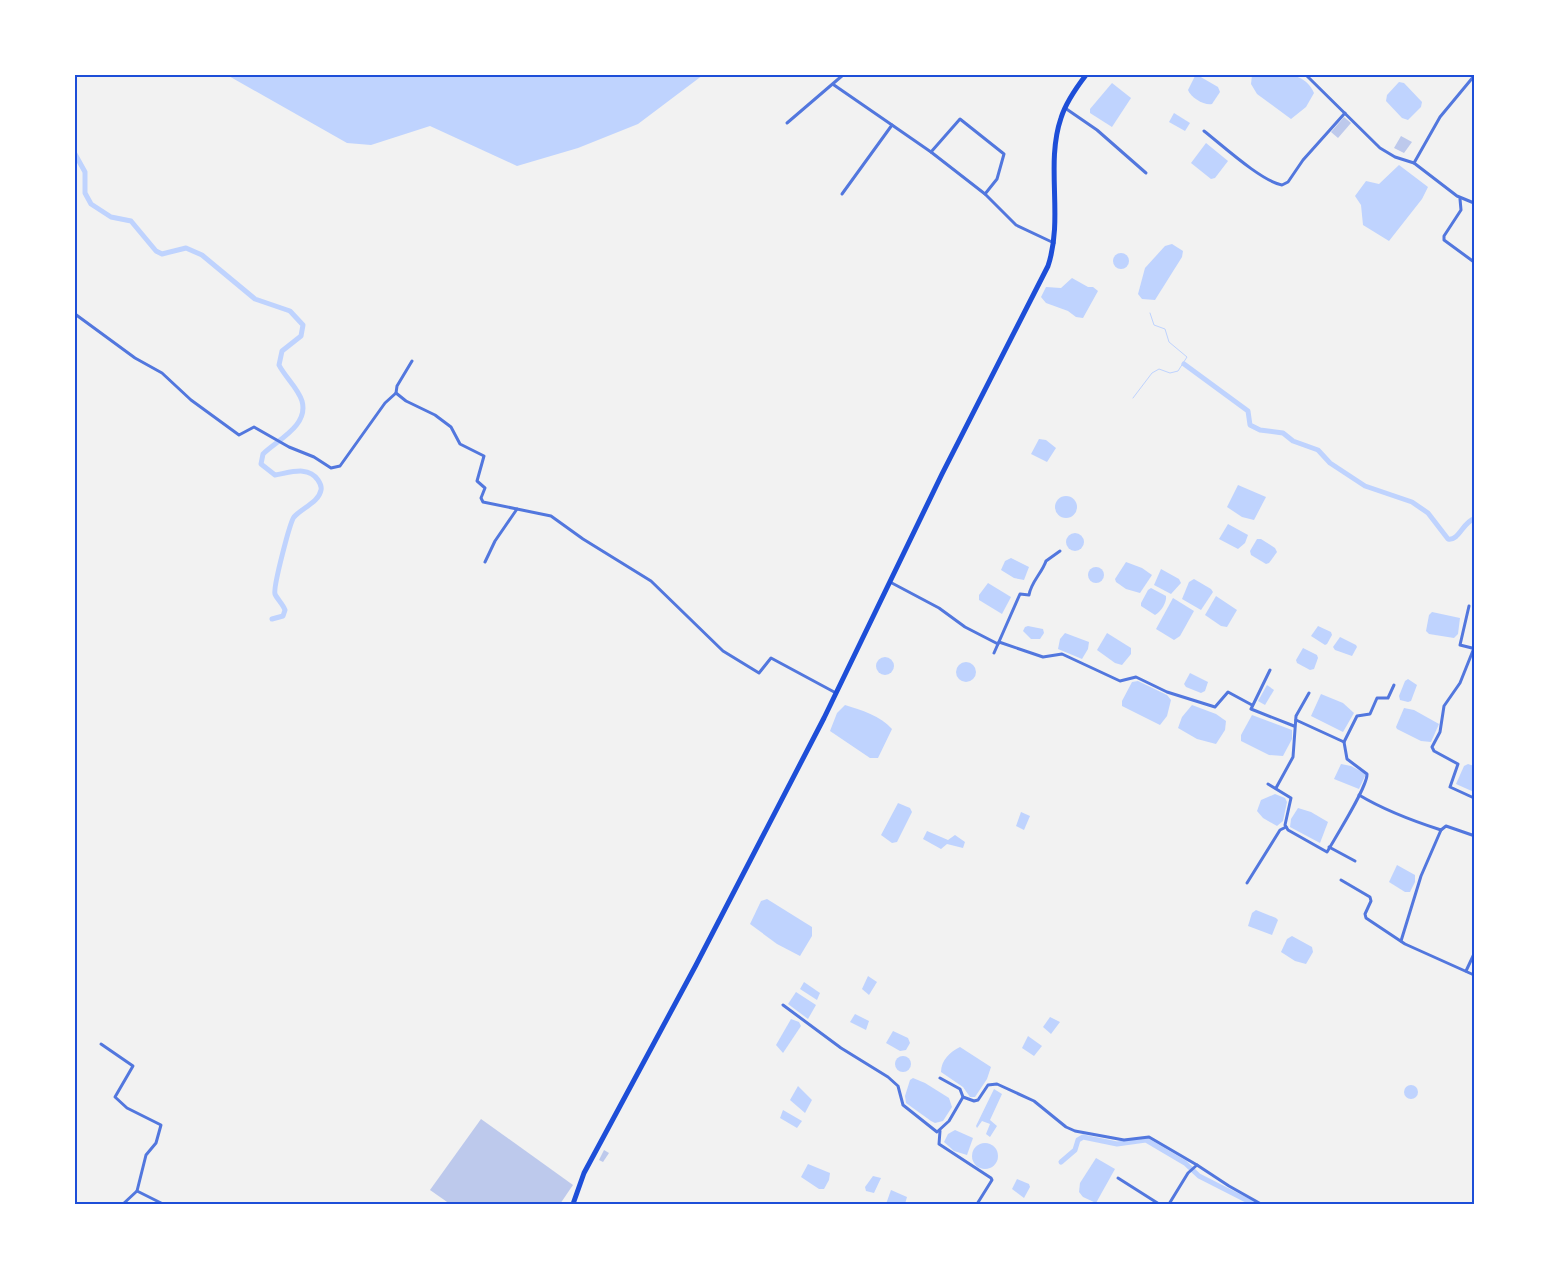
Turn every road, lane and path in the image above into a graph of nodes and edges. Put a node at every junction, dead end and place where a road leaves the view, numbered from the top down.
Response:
1 (843, 75) edge
2 (1086, 75) edge
3 (1306, 75) edge
4 (1474, 76) edge
5 (834, 85) junction
6 (1065, 108) junction
7 (1346, 114) junction
8 (787, 123) dead end
9 (892, 125) junction
10 (1204, 131) dead end
11 (931, 152) junction
12 (1414, 163) junction
13 (1146, 173) dead end
14 (842, 194) dead end
15 (985, 194) junction
16 (1460, 198) junction
17 (1474, 203) edge
18 (1054, 243) junction
19 (1474, 262) edge
20 (75, 314) edge
21 (412, 361) dead end
22 (396, 393) junction
23 (517, 509) junction
24 (1060, 551) dead end
25 (485, 562) dead end
26 (890, 582) junction
27 (1469, 606) dead end
28 (998, 643) junction
29 (1473, 648) edge
30 (994, 654) dead end
31 (1270, 670) dead end
32 (1394, 685) dead end
33 (1309, 693) dead end
34 (836, 694) junction
35 (1252, 705) junction
36 (1296, 720) junction
37 (1294, 726) junction
38 (1344, 742) junction
39 (1268, 784) dead end
40 (1276, 788) junction
41 (1359, 795) junction
42 (1474, 798) edge
43 (1286, 827) junction
44 (1442, 830) junction
45 (1472, 836) dead end
46 (1329, 847) junction
47 (1354, 861) dead end
48 (1341, 880) dead end
49 (1247, 883) dead end
50 (1401, 941) junction
51 (1474, 954) edge
52 (1466, 971) junction
53 (1474, 975) edge
54 (783, 1004) dead end
55 (101, 1044) dead end
56 (940, 1078) dead end
57 (963, 1097) junction
58 (940, 1131) junction
59 (1197, 1164) junction
60 (1118, 1178) dead end
61 (137, 1191) junction
62 (123, 1204) edge
63 (163, 1204) edge
64 (573, 1204) edge
65 (977, 1204) edge
66 (1159, 1204) edge
67 (1169, 1204) edge
68 (1261, 1204) edge

1 - 5 street
2 - 6 main road
3 - 7 street
4 - 12 street
5 - 8 street
5 - 9 street
6 - 13 street
6 - 18 main road
7 - 10 street
7 - 12 street
9 - 11 street
9 - 14 street
11 - 15 street
11 - 15 street
12 - 16 street
15 - 18 street
16 - 17 street
16 - 19 street
18 - 26 main road
20 - 22 street
21 - 22 street
22 - 23 street
23 - 25 street
23 - 34 street
24 - 28 street
26 - 28 street
26 - 34 main road
27 - 29 street
28 - 30 street
28 - 35 street
29 - 42 street
31 - 35 street
32 - 38 street
33 - 36 street
34 - 64 main road
35 - 37 street
36 - 37 street
36 - 38 street
37 - 40 street
38 - 41 street
39 - 40 street
40 - 43 street
41 - 44 street
41 - 46 street
43 - 46 street
43 - 49 street
44 - 45 street
44 - 50 street
46 - 47 street
48 - 50 street
50 - 52 street
51 - 52 street
52 - 53 street
54 - 58 street
55 - 61 street
56 - 57 street
57 - 58 street
57 - 59 street
58 - 65 street
59 - 67 street
59 - 68 street
60 - 66 street
61 - 62 street
61 - 63 street

